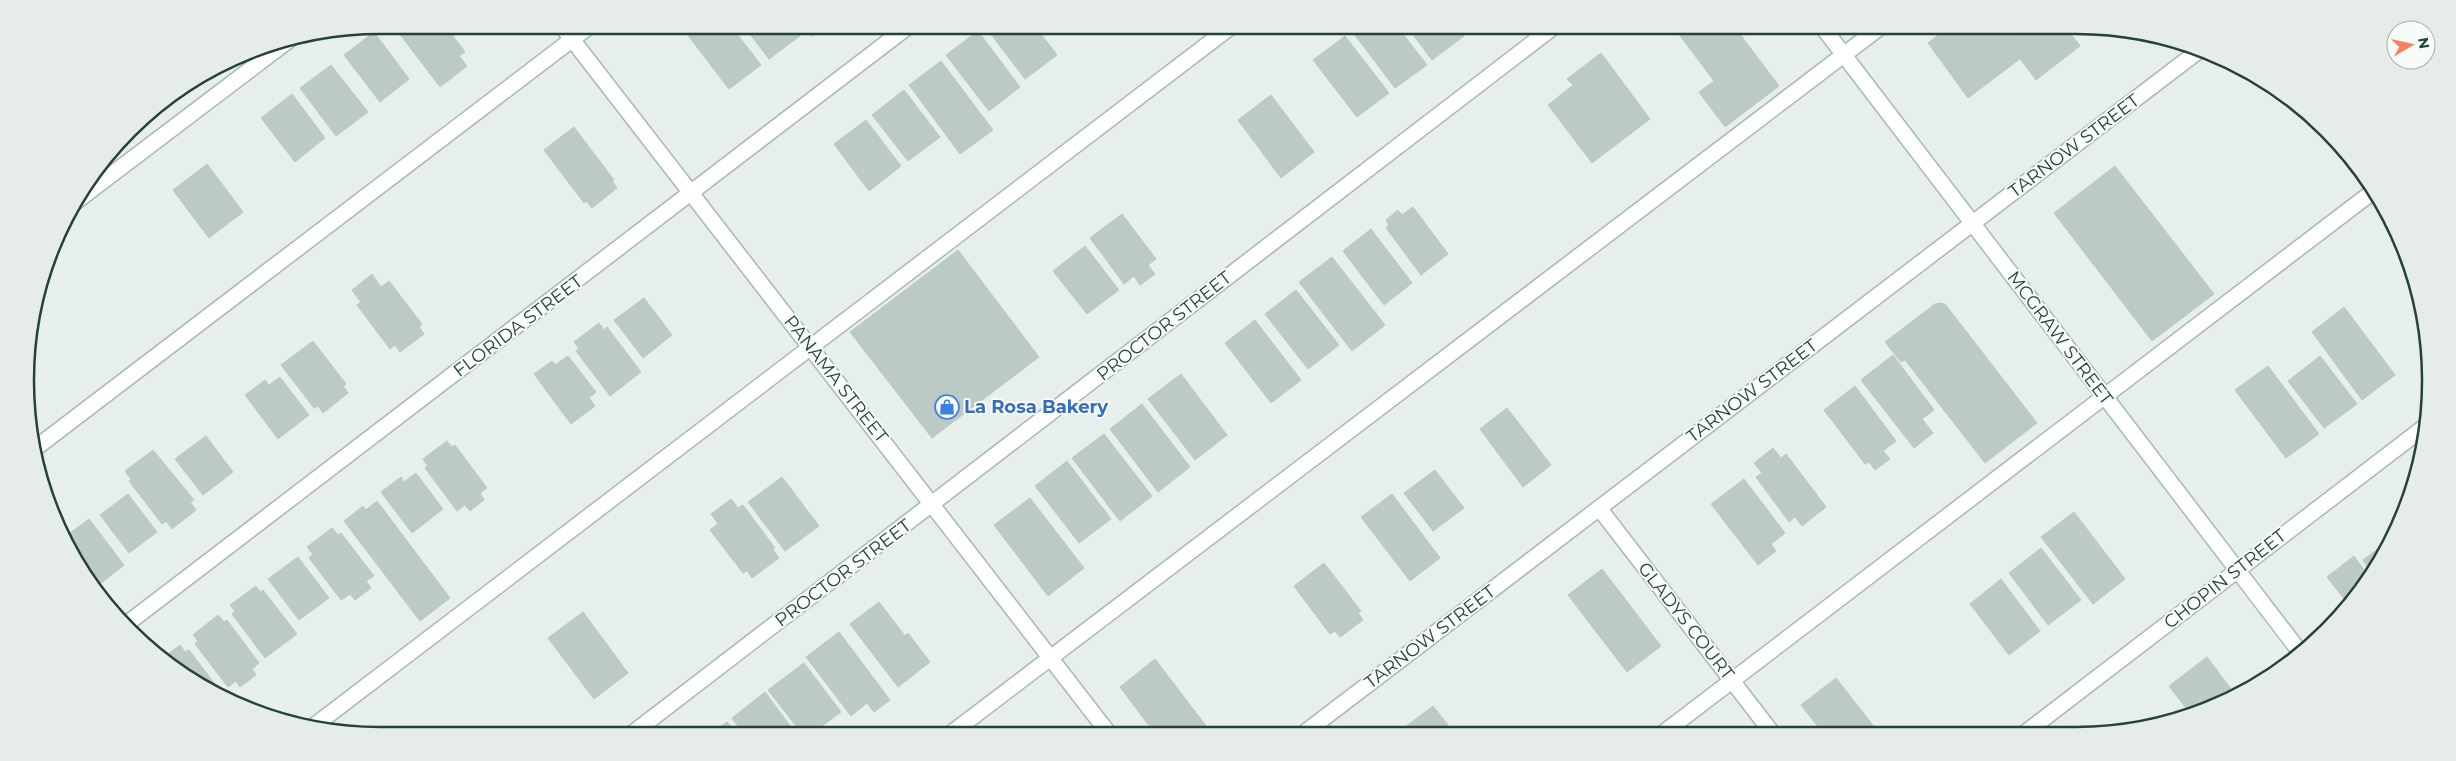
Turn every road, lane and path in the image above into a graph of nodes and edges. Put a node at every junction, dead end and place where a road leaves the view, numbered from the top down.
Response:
1 (568, 34) edge
2 (579, 34) edge
3 (898, 34) edge
4 (1221, 34) edge
5 (1544, 34) edge
6 (1828, 34) edge
7 (1871, 34) edge
8 (572, 39) junction
9 (276, 50) edge
10 (1844, 55) junction
11 (2194, 55) edge
12 (90, 191) edge
13 (692, 193) junction
14 (2368, 195) edge
15 (1973, 223) junction
16 (812, 348) junction
17 (2106, 397) junction
18 (2418, 432) edge
19 (40, 446) edge
20 (933, 505) junction
21 (1599, 508) junction
22 (2237, 570) junction
23 (131, 621) edge
24 (2297, 648) edge
25 (1052, 657) junction
26 (1732, 680) junction
27 (319, 722) edge
28 (641, 727) edge
29 (960, 727) edge
30 (1104, 727) edge
31 (1312, 727) edge
32 (1671, 727) edge
33 (1768, 727) edge
34 (2033, 727) edge

1 - 8 street, PANAMA STREET
2 - 8 street
3 - 13 street, FLORIDA STREET
4 - 16 street
5 - 20 street, PROCTOR STREET
6 - 10 street, MCGRAW STREET
7 - 10 street
8 - 13 street, PANAMA STREET
8 - 19 street
9 - 12 street
10 - 15 street, MCGRAW STREET
10 - 25 street
11 - 15 street, TARNOW STREET
13 - 16 street, PANAMA STREET
13 - 23 street, FLORIDA STREET
14 - 17 street
15 - 17 street, MCGRAW STREET
15 - 21 street, TARNOW STREET
16 - 20 street, PANAMA STREET
16 - 27 street
17 - 22 street, MCGRAW STREET
17 - 26 street
18 - 22 street, CHOPIN STREET
20 - 25 street, PANAMA STREET
20 - 28 street, PROCTOR STREET
21 - 26 street, GLADYS COURT
21 - 31 street, TARNOW STREET
22 - 24 street, MCGRAW STREET
22 - 34 street, CHOPIN STREET
25 - 29 street
25 - 30 street, PANAMA STREET
26 - 32 street
26 - 33 street, GLADYS COURT

